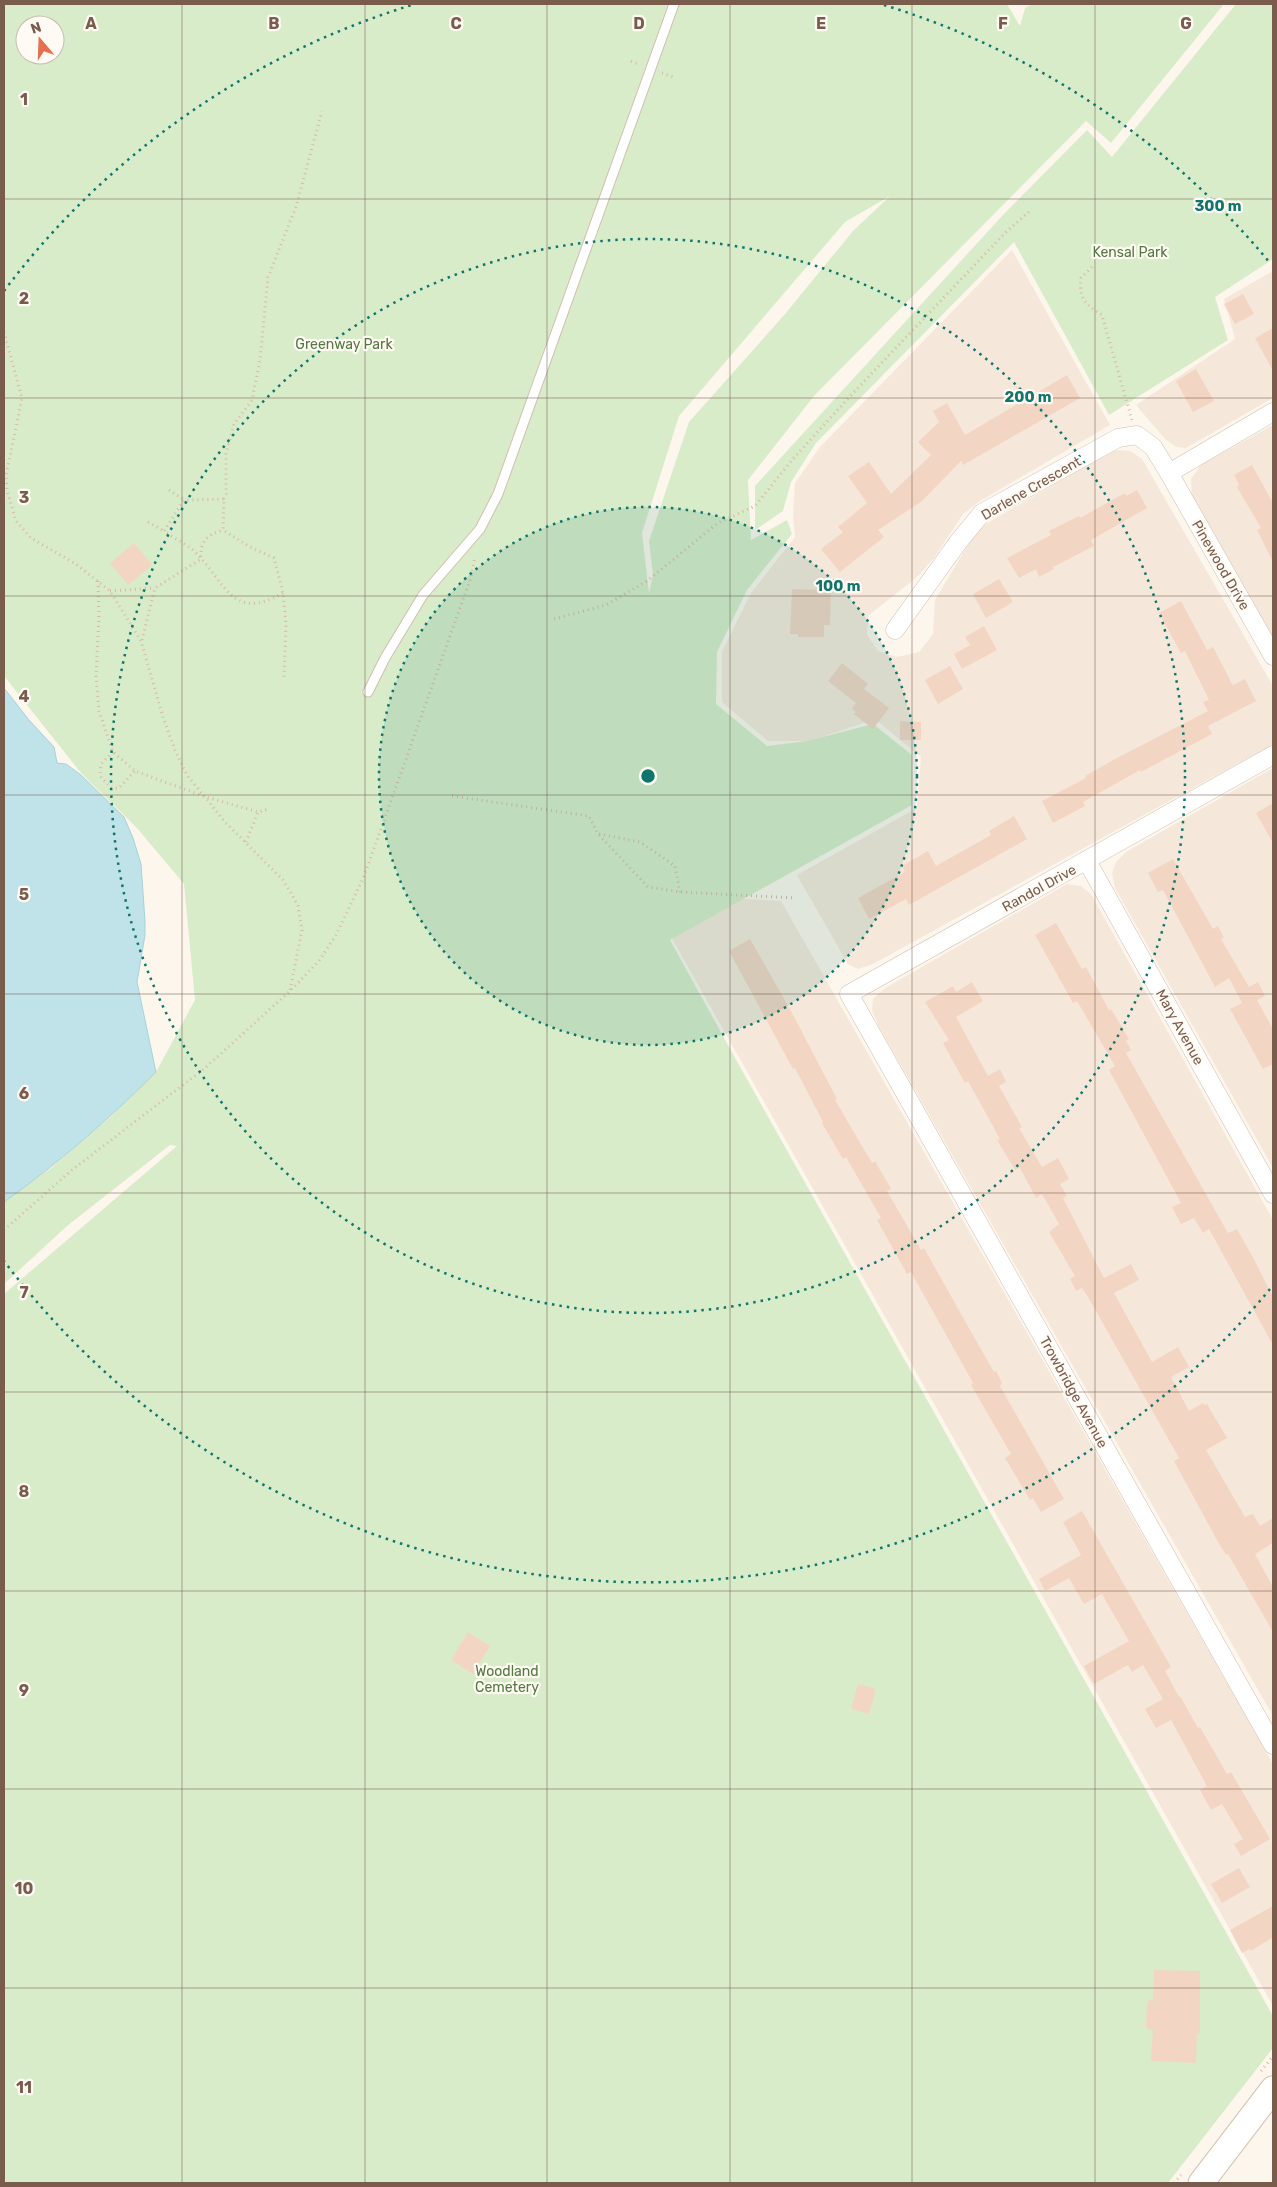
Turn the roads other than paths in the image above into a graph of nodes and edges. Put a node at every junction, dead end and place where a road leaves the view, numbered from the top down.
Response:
1 (674, 4) edge
2 (1273, 412) edge
3 (1169, 473) junction
4 (895, 630) dead end
5 (1273, 656) edge
6 (368, 692) dead end
7 (1273, 755) edge
8 (1087, 861) junction
9 (874, 1040) joint
10 (1273, 1194) edge
11 (1273, 1745) edge
12 (1273, 2089) edge
13 (1201, 2183) edge

1 - 6 lane
2 - 3 street
3 - 4 street, Darlene Crescent
3 - 5 street, Pinewood Drive
7 - 8 street, Randol Drive
8 - 9 street, Randol Drive
8 - 10 street, Mary Avenue
9 - 11 street, Trowbridge Avenue
12 - 13 main road

